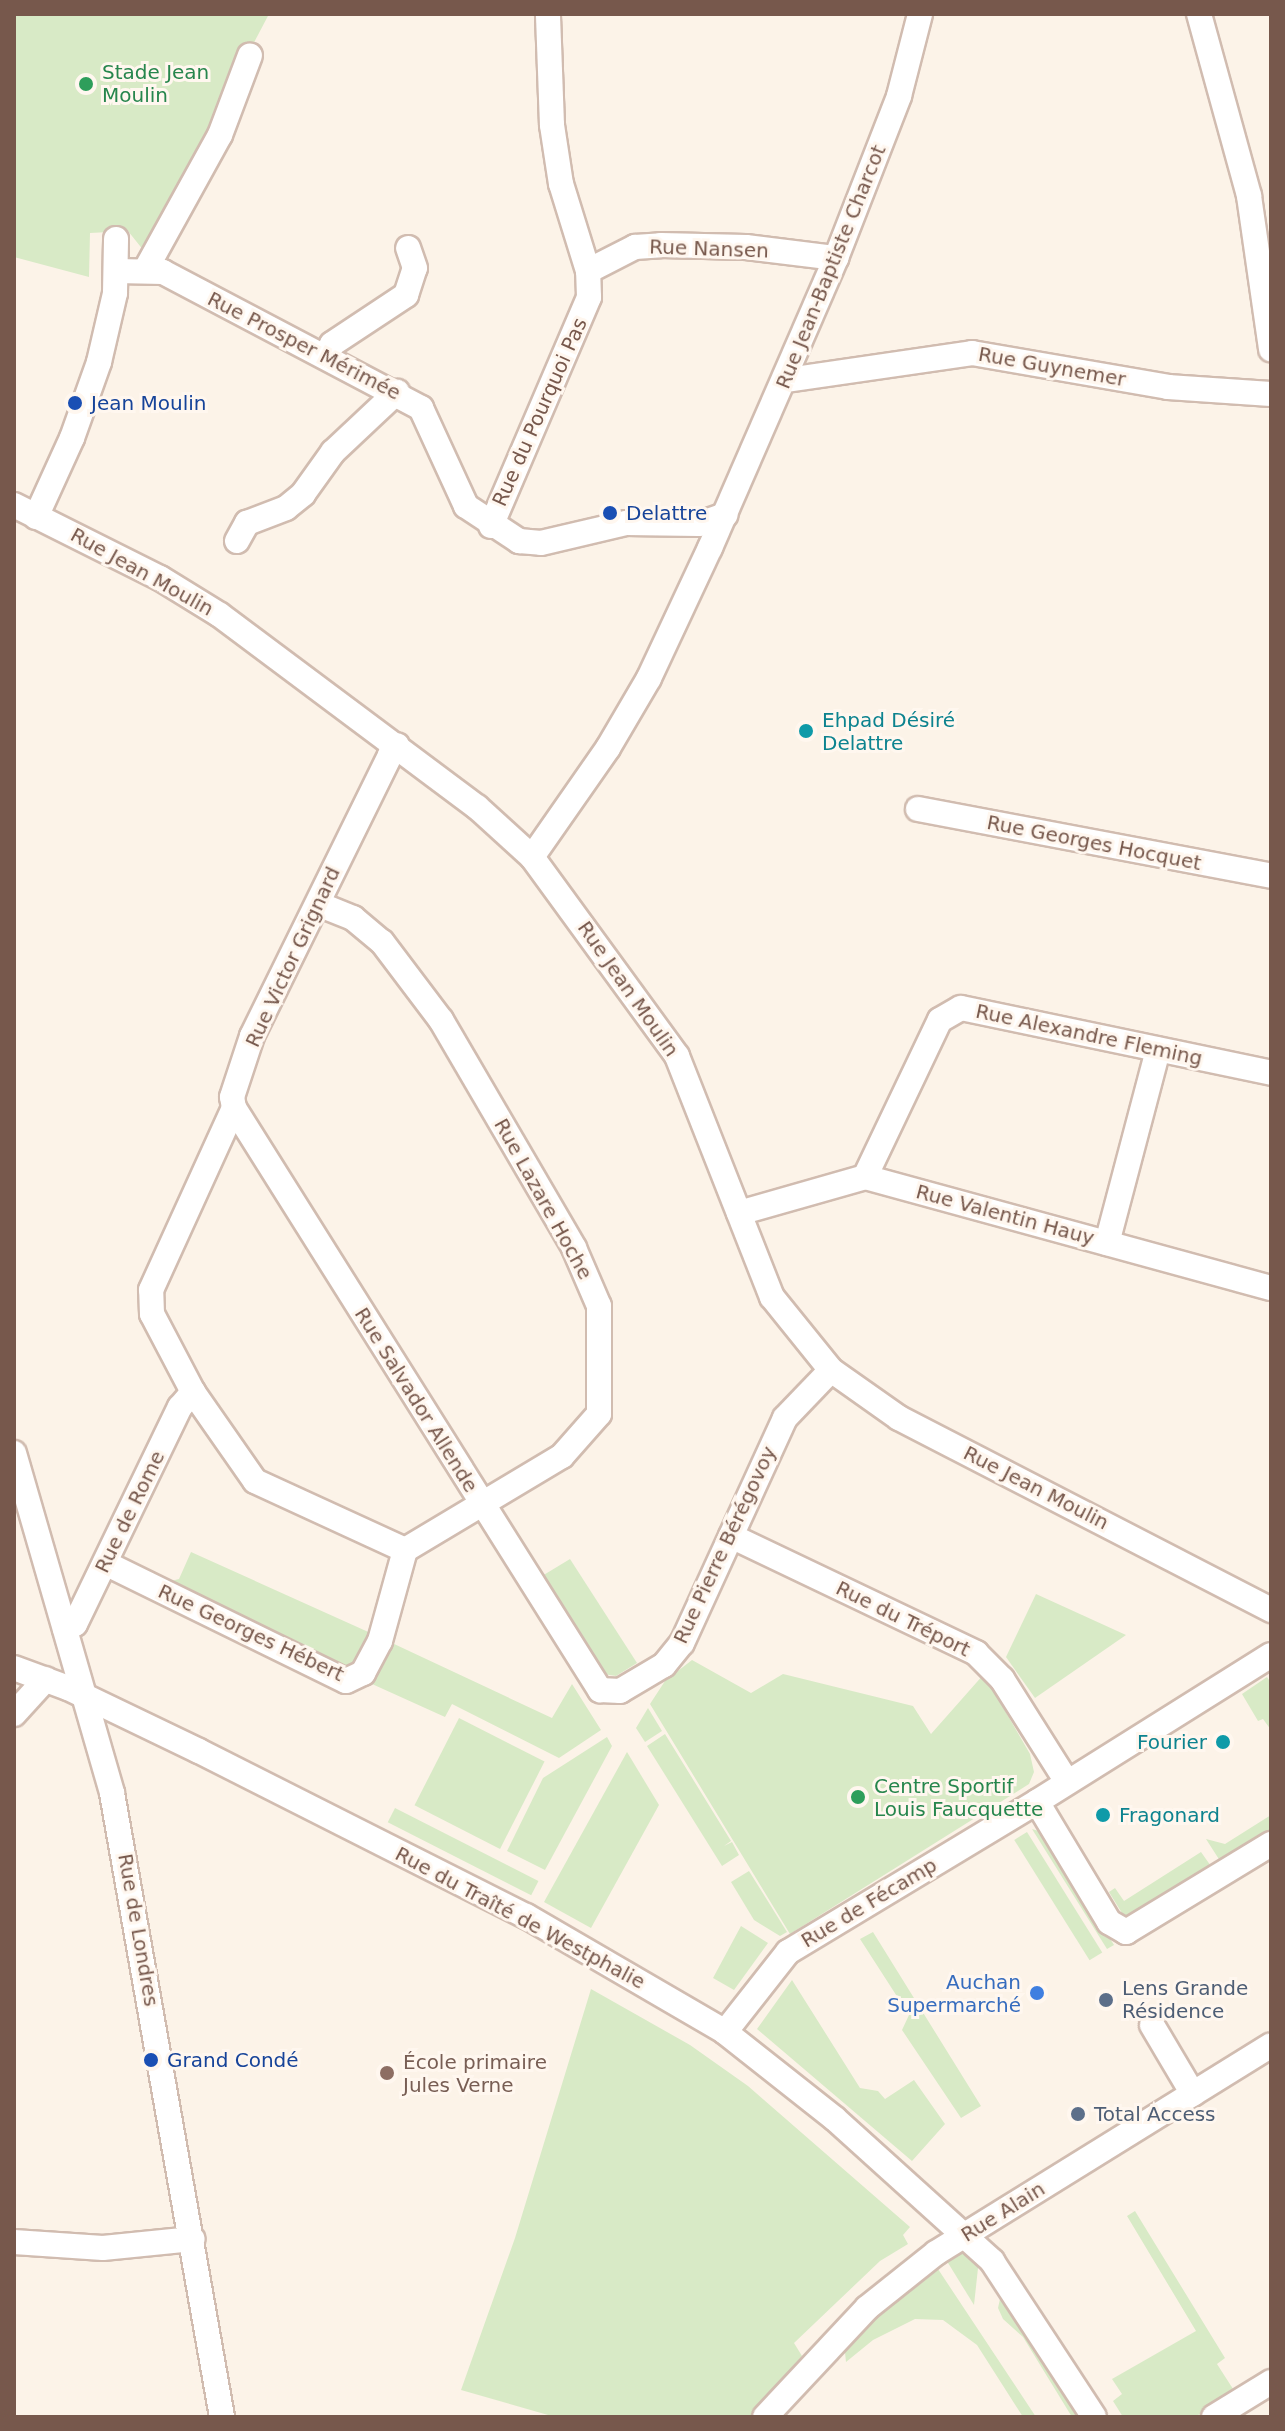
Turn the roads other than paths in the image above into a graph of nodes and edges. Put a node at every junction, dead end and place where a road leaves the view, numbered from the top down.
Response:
1 (548, 14) edge
2 (920, 14) edge
3 (1199, 14) edge
4 (250, 55) dead end
5 (116, 239) dead end
6 (408, 248) dead end
7 (836, 258) junction
8 (146, 269) junction
9 (117, 271) junction
10 (588, 271) junction
11 (1271, 349) edge
12 (326, 357) junction
13 (787, 380) junction
14 (397, 392) junction
15 (1271, 394) edge
16 (14, 505) edge
17 (725, 515) junction
18 (36, 517) junction
19 (491, 526) junction
20 (237, 541) dead end
21 (397, 745) junction
22 (918, 809) dead end
23 (532, 857) junction
24 (1271, 876) edge
25 (318, 904) junction
26 (1158, 1050) junction
27 (1271, 1073) edge
28 (234, 1108) junction
29 (865, 1177) junction
30 (739, 1213) junction
31 (1107, 1243) junction
32 (1271, 1288) edge
33 (831, 1370) junction
34 (193, 1392) junction
35 (14, 1453) edge
36 (479, 1501) junction
37 (731, 1536) junction
38 (405, 1550) junction
39 (105, 1563) junction
40 (1271, 1610) edge
41 (65, 1629) junction
42 (1271, 1655) edge
43 (14, 1668) edge
44 (46, 1679) junction
45 (600, 1690) joint
46 (84, 1697) junction
47 (14, 1714) edge
48 (1067, 1782) junction
49 (1037, 1802) junction
50 (1271, 1844) edge
51 (1152, 2025) dead end
52 (725, 2032) junction
53 (1271, 2045) edge
54 (1193, 2094) junction
55 (966, 2235) junction
56 (193, 2239) junction
57 (14, 2242) edge
58 (1271, 2382) edge
59 (222, 2417) edge
60 (765, 2417) edge
61 (1094, 2417) edge
62 (1214, 2417) edge

1 - 10 street, Rue du Pourquoi Pas
2 - 7 street, Rue Jean-Baptiste Charcot
3 - 11 street
4 - 8 street
5 - 9 street
6 - 12 street
7 - 10 street, Rue Nansen
7 - 13 street, Rue Jean-Baptiste Charcot
8 - 9 street, Rue Prosper Mérimée
8 - 12 street, Rue Prosper Mérimée
9 - 18 street
10 - 19 street, Rue du Pourquoi Pas
12 - 14 street, Rue Prosper Mérimée
13 - 15 street, Rue Guynemer
13 - 17 street, Rue Jean-Baptiste Charcot
14 - 19 street, Rue Prosper Mérimée
14 - 20 street
16 - 18 street, Rue Jean Moulin
17 - 19 street
17 - 23 street, Rue Jean-Baptiste Charcot
18 - 21 street, Rue Jean Moulin
21 - 23 street, Rue Jean Moulin
21 - 25 street, Rue Victor Grignard
22 - 24 street, Rue Georges Hocquet
23 - 30 street, Rue Jean Moulin
25 - 28 street, Rue Victor Grignard
25 - 36 street, Rue Lazare Hoche
26 - 27 street, Rue Alexandre Fleming
26 - 29 street, Rue Alexandre Fleming
26 - 31 street
28 - 34 street, Rue Victor Grignard
28 - 36 street, Rue Salvador Allende
29 - 30 street
29 - 31 street, Rue Valentin Hauy
30 - 33 street, Rue Jean Moulin
31 - 32 street, Rue Valentin Hauy
33 - 37 street, Rue Pierre Bérégovoy
33 - 40 street, Rue Jean Moulin
34 - 38 street
34 - 39 street, Rue de Rome
35 - 41 street, Rue de Londres
36 - 38 street
36 - 45 street, Rue Salvador Allende
37 - 45 street, Rue Pierre Bérégovoy
37 - 48 street, Rue du Tréport
38 - 39 street, Rue Georges Hébert
39 - 41 street, Rue de Rome
41 - 46 street, Rue de Londres
42 - 48 street, Rue de Fécamp
43 - 44 street, Rue du Traîté de Westphalie
44 - 46 street, Rue du Traîté de Westphalie
44 - 47 street
46 - 52 street, Rue du Traîté de Westphalie
46 - 56 street, Rue de Londres
48 - 49 street, Rue de Fécamp
49 - 50 street
49 - 52 street, Rue de Fécamp
51 - 54 street
52 - 55 street, Rue du Traîté de Westphalie
53 - 54 street, Rue Alain
54 - 55 street, Rue Alain
55 - 60 street, Rue Alain
55 - 61 street
56 - 57 street
56 - 59 street, Rue de Londres
58 - 62 street

